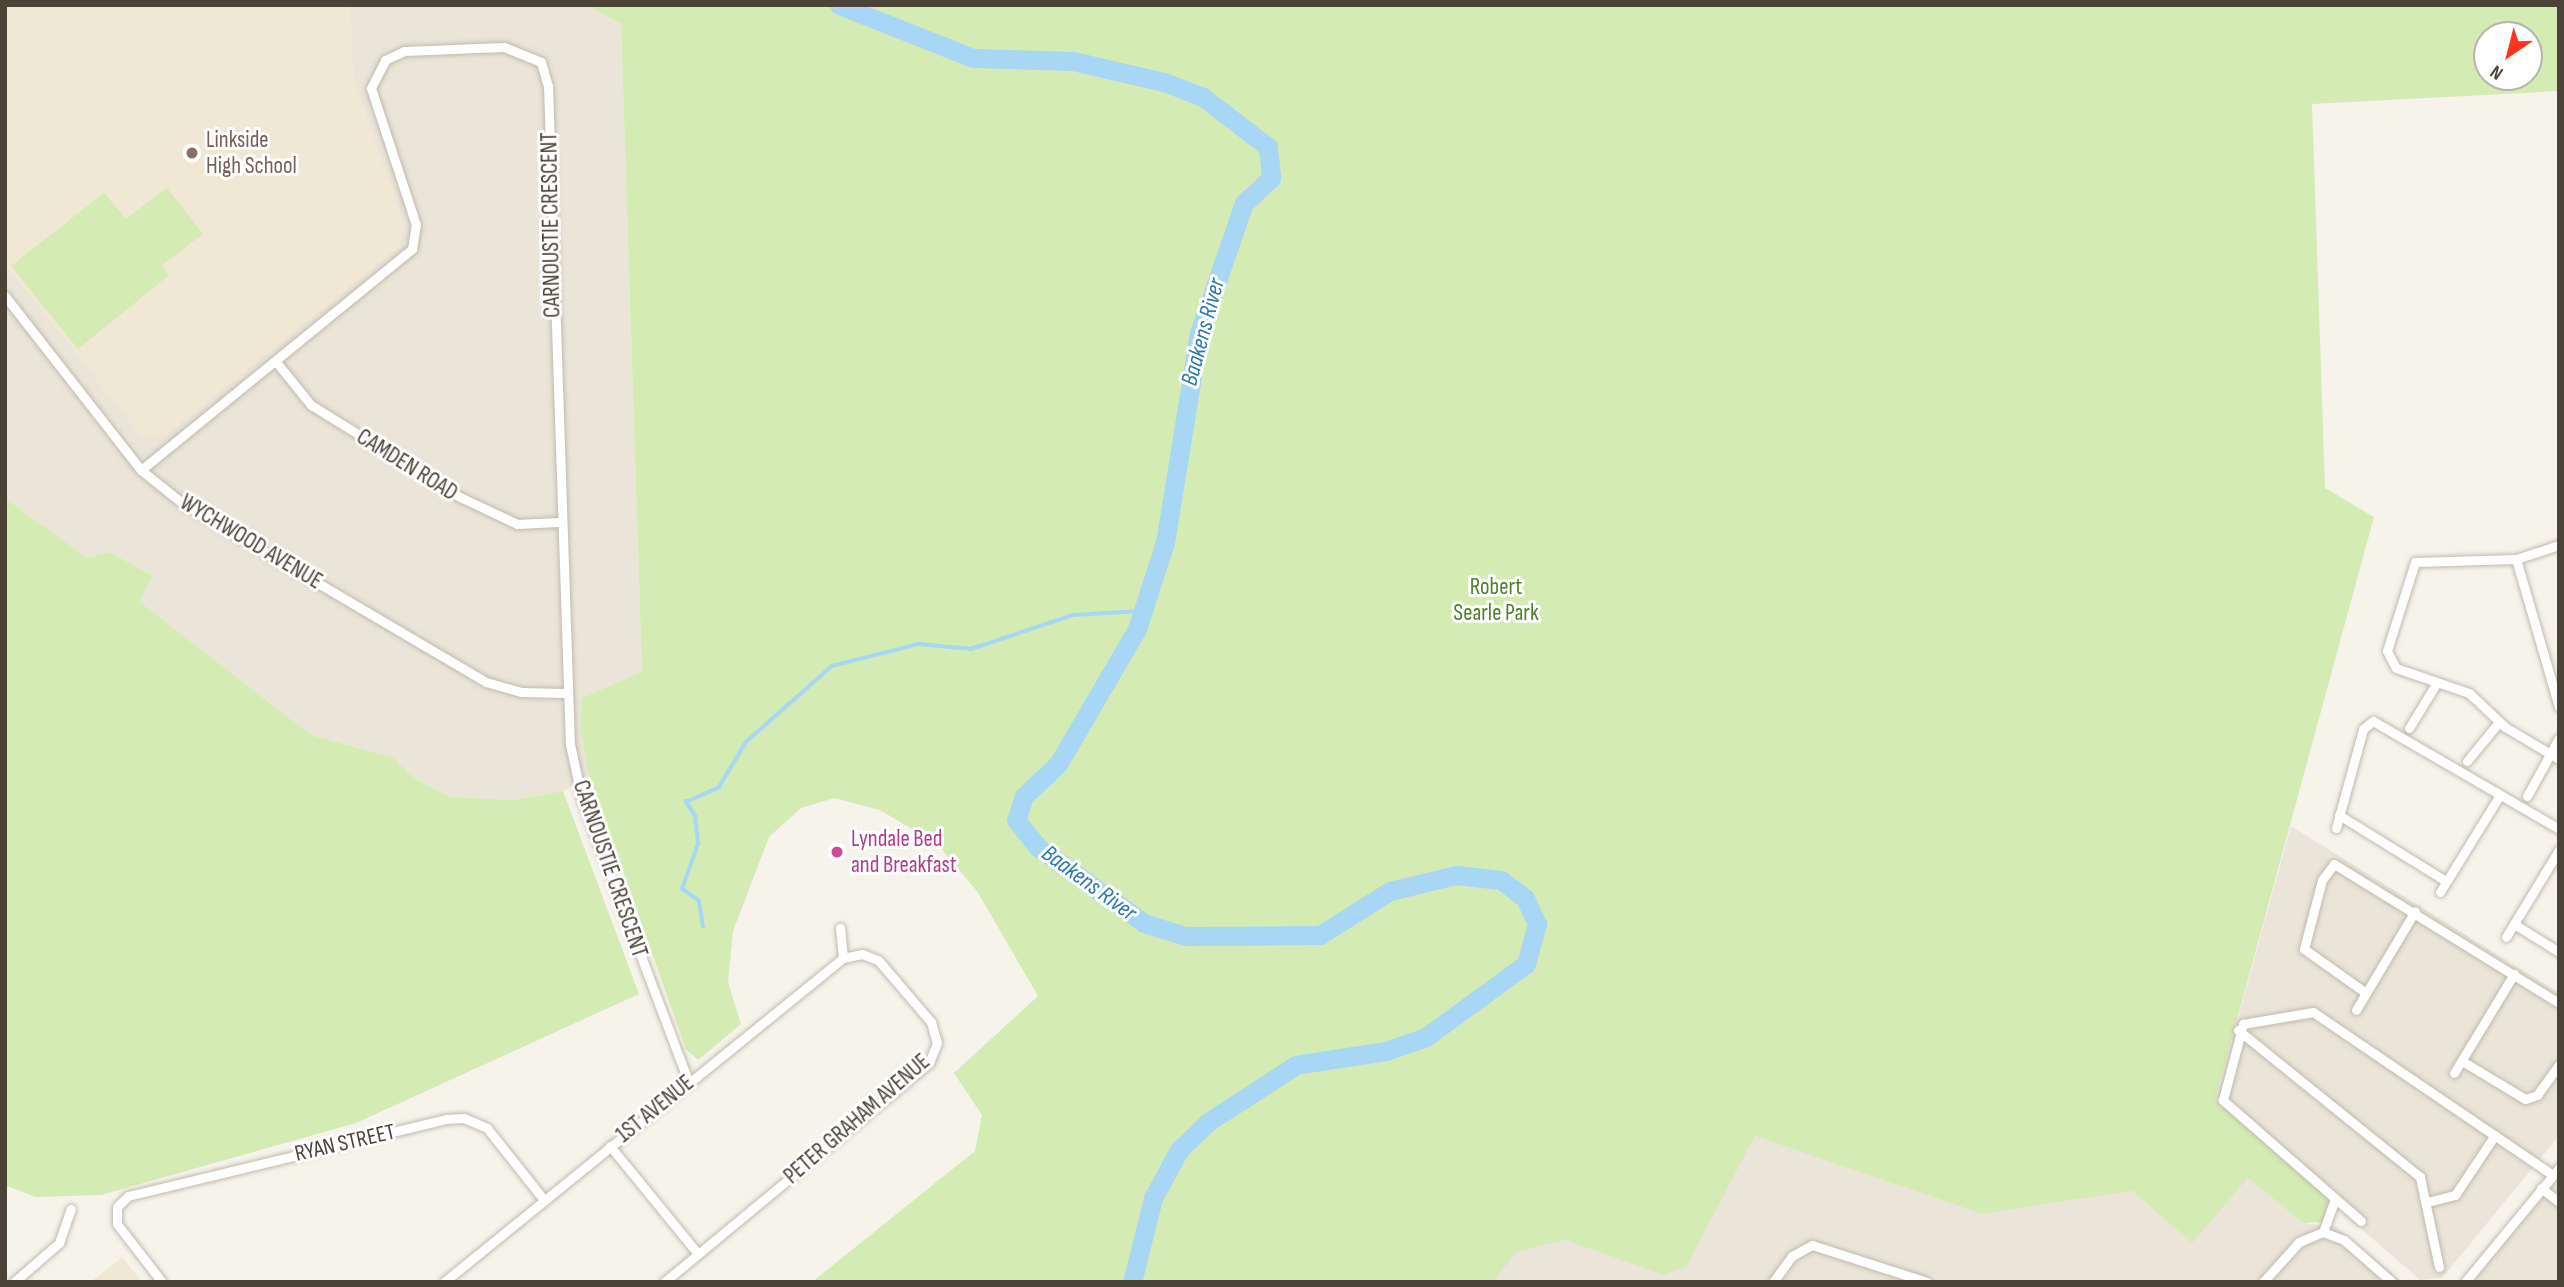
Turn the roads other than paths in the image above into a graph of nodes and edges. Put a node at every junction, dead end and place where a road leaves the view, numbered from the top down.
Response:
1 (5, 296) edge
2 (276, 362) junction
3 (141, 470) junction
4 (559, 522) junction
5 (2559, 545) edge
6 (2516, 559) junction
7 (2436, 684) junction
8 (565, 693) junction
9 (2559, 707) edge
10 (2498, 722) junction
11 (2409, 728) dead end
12 (2559, 738) edge
13 (2555, 757) edge
14 (2467, 761) dead end
15 (2500, 795) junction
16 (2527, 796) dead end
17 (2339, 815) junction
18 (2336, 828) dead end
19 (2559, 829) edge
20 (2559, 850) edge
21 (2446, 881) junction
22 (2440, 891) dead end
23 (2415, 911) junction
24 (2514, 924) junction
25 (840, 928) dead end
26 (2506, 937) dead end
27 (2559, 952) edge
28 (843, 958) junction
29 (2514, 974) junction
30 (2366, 993) junction
31 (2559, 1003) edge
32 (2356, 1010) dead end
33 (2238, 1030) junction
34 (2462, 1061) junction
35 (2559, 1065) edge
36 (2454, 1073) dead end
37 (688, 1081) junction
38 (2496, 1135) junction
39 (610, 1146) junction
40 (2556, 1171) edge
41 (2541, 1188) junction
42 (2335, 1199) junction
43 (544, 1200) junction
44 (2427, 1202) junction
45 (2559, 1202) edge
46 (71, 1209) dead end
47 (2361, 1221) dead end
48 (2323, 1232) junction
49 (698, 1254) junction
50 (2439, 1267) dead end
51 (14, 1282) edge
52 (162, 1282) edge
53 (444, 1282) edge
54 (664, 1282) edge
55 (1773, 1282) edge
56 (1927, 1282) edge
57 (2263, 1282) edge
58 (2392, 1282) edge
59 (2465, 1282) edge

1 - 3 street, WYCHWOOD AVENUE
2 - 3 street, CARNOUSTIE CRESCENT
2 - 4 street, CAMDEN ROAD
2 - 4 street, CARNOUSTIE CRESCENT
3 - 8 street, WYCHWOOD AVENUE
4 - 8 street, CARNOUSTIE CRESCENT
5 - 6 street
6 - 7 street
6 - 9 street
7 - 10 street
7 - 11 street
8 - 37 street, CARNOUSTIE CRESCENT
10 - 13 street
10 - 14 street
12 - 13 street
13 - 16 street
15 - 17 street
15 - 19 street
15 - 21 street
17 - 18 street
17 - 21 street
20 - 24 street
21 - 22 street
23 - 29 street
23 - 30 street
23 - 30 street
24 - 26 street
24 - 27 street
25 - 28 street
28 - 37 street, 1ST AVENUE
28 - 49 street, PETER GRAHAM AVENUE
29 - 31 street
29 - 34 street
30 - 32 street
33 - 38 street
33 - 42 street
33 - 44 street
34 - 35 street
34 - 36 street
37 - 39 street, 1ST AVENUE
38 - 40 street
38 - 44 street
39 - 43 street, 1ST AVENUE
39 - 49 street
40 - 41 street
41 - 45 street
41 - 59 street
42 - 47 street
42 - 48 street
43 - 52 street, RYAN STREET
43 - 53 street, 1ST AVENUE
44 - 50 street
46 - 51 street
48 - 57 street
48 - 58 street
49 - 54 street, PETER GRAHAM AVENUE
55 - 56 street

